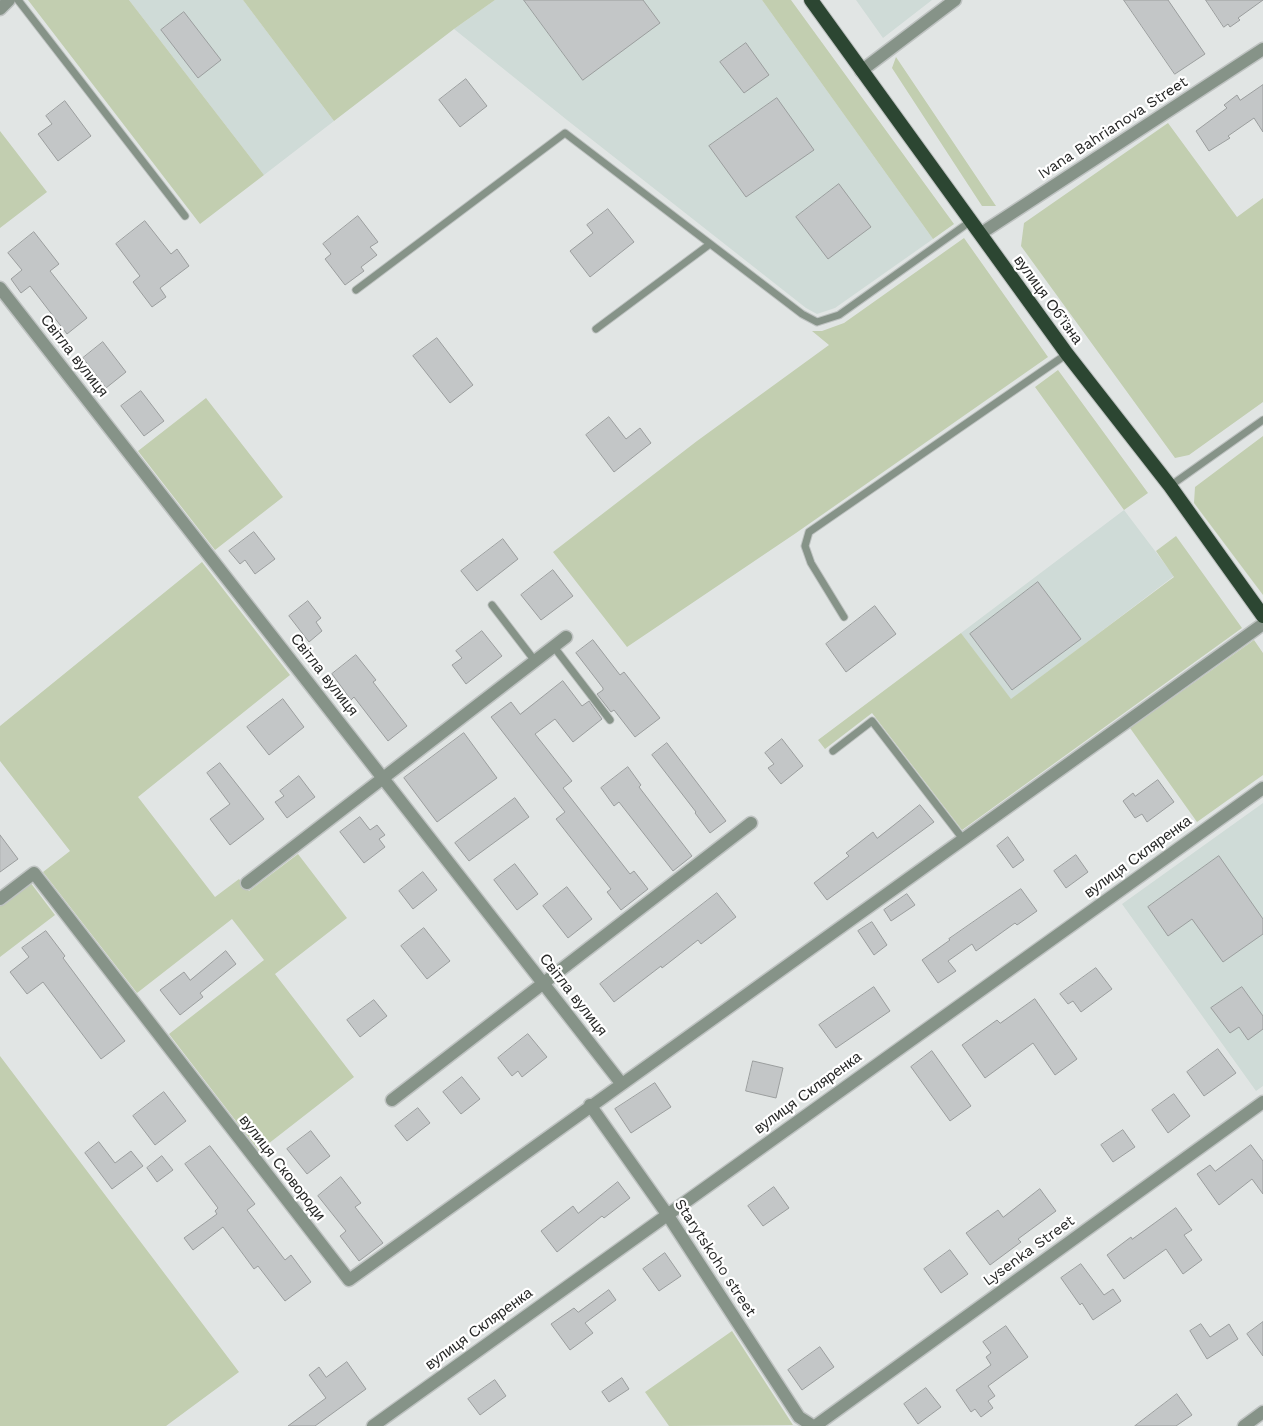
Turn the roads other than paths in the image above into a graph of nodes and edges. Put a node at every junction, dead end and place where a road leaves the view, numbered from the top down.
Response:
1 (9, 0) edge
2 (18, 0) edge
3 (811, 0) edge
4 (955, 0) edge
5 (0, 9) edge
6 (1263, 49) edge
7 (861, 70) junction
8 (185, 216) dead end
9 (971, 221) junction
10 (980, 234) junction
11 (710, 244) junction
12 (0, 288) edge
13 (356, 290) dead end
14 (596, 329) dead end
15 (1067, 354) junction
16 (1263, 420) edge
17 (1170, 486) junction
18 (492, 605) dead end
19 (1263, 616) edge
20 (844, 617) dead end
21 (1263, 624) edge
22 (566, 637) dead end
23 (554, 647) junction
24 (535, 661) junction
25 (610, 720) dead end
26 (833, 750) dead end
27 (384, 778) junction
28 (1263, 788) edge
29 (751, 823) dead end
30 (963, 839) junction
31 (247, 883) dead end
32 (0, 899) edge
33 (543, 984) junction
34 (621, 1083) junction
35 (392, 1100) dead end
36 (1263, 1102) edge
37 (590, 1105) junction
38 (667, 1214) junction
39 (1263, 1412) edge
40 (373, 1426) edge
41 (814, 1426) edge
42 (1244, 1426) edge

1 - 5 street
2 - 8 lane
3 - 7 highway, вулиця Об’їзна
4 - 7 street
6 - 10 street, Ivana Bahrianova Street
7 - 9 highway, вулиця Об’їзна
9 - 10 highway, вулиця Об’їзна
9 - 11 lane
10 - 15 highway, вулиця Об’їзна
11 - 13 lane
11 - 14 lane
12 - 27 street, Світла вулиця
15 - 17 highway, вулиця Об’їзна
15 - 20 lane
16 - 17 lane
17 - 19 highway, вулиця Об’їзна
18 - 24 lane
21 - 30 street
22 - 23 street
23 - 24 street
23 - 25 lane
24 - 27 street
26 - 30 lane
27 - 31 street
27 - 33 street, Світла вулиця
28 - 38 street, вулиця Скляренка
29 - 33 street
30 - 34 street
32 - 37 street, вулиця Сковороди
33 - 34 street, Світла вулиця
33 - 35 street
34 - 37 street
36 - 41 street, Lysenka Street
37 - 38 street, Starytskoho street
38 - 40 street, вулиця Скляренка
38 - 41 street, Starytskoho street
39 - 42 street

